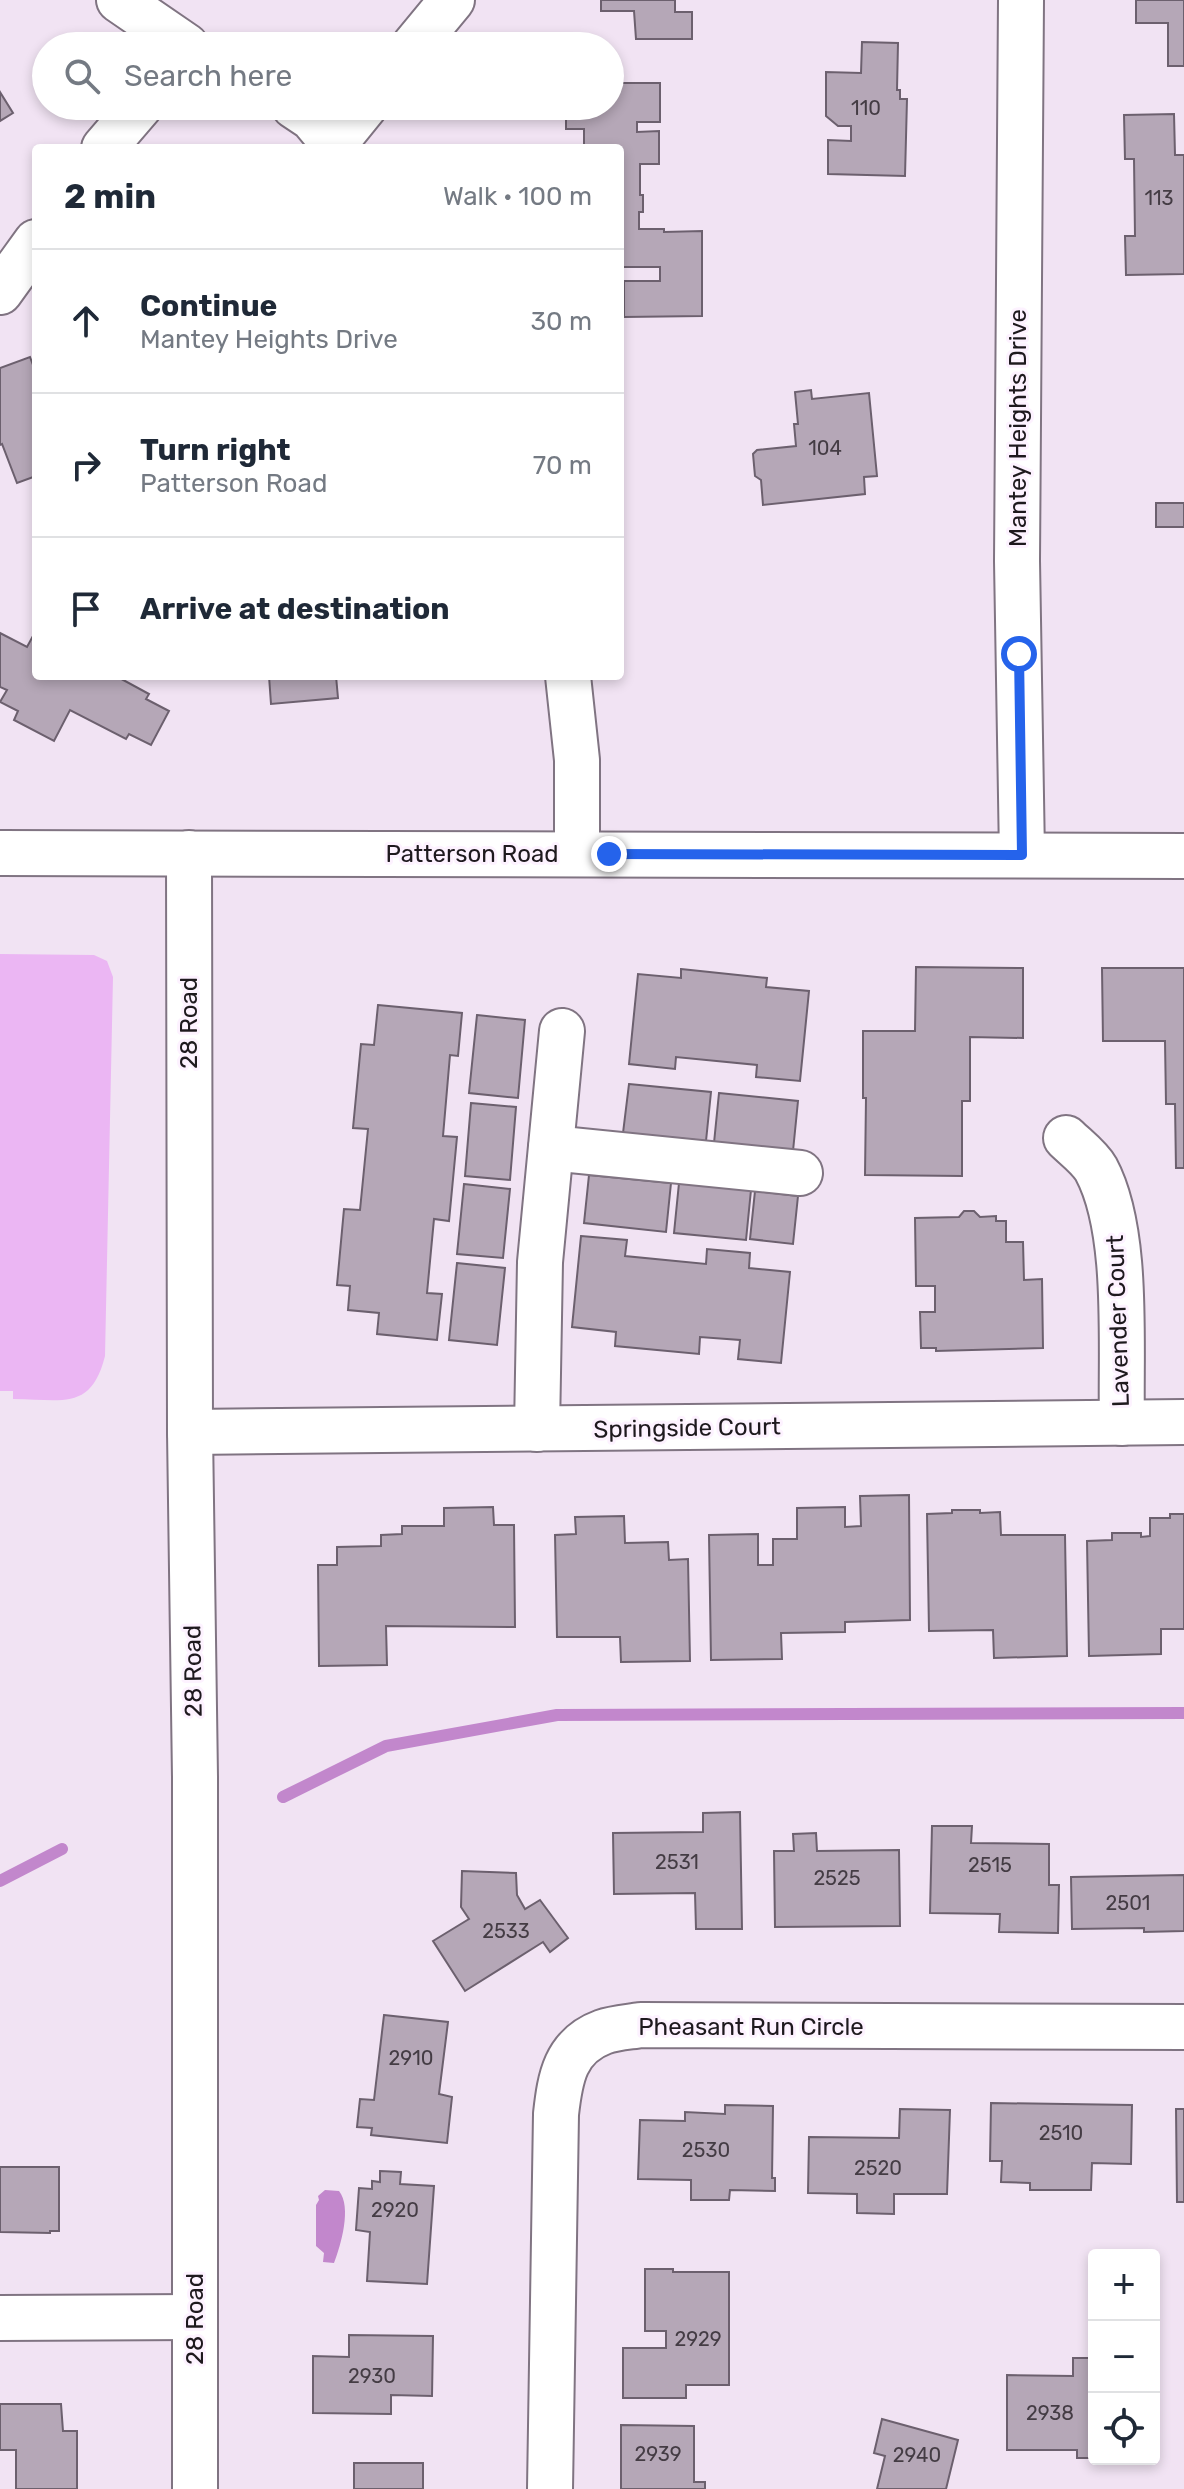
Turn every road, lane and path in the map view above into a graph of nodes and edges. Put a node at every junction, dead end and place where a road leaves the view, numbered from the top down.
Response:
1 (119, 0) edge
2 (452, 0) edge
3 (1021, 0) edge
4 (166, 32) edge
5 (426, 32) edge
6 (128, 120) edge
7 (314, 120) edge
8 (355, 120) edge
9 (107, 144) edge
10 (334, 144) edge
11 (337, 144) edge
12 (32, 248) edge
13 (0, 292) edge
14 (568, 680) edge
15 (0, 853) edge
16 (189, 853) junction
17 (577, 854) junction
18 (1022, 855) junction
19 (1184, 856) edge
20 (562, 1031) dead end
21 (1066, 1138) dead end
22 (551, 1148) junction
23 (800, 1173) dead end
24 (1184, 1422) edge
25 (1122, 1423) junction
26 (537, 1429) junction
27 (190, 1432) junction
28 (1184, 2027) edge
29 (195, 2317) junction
30 (0, 2318) edge
31 (195, 2489) edge
32 (550, 2489) edge

1 - 4 street
2 - 5 street
3 - 18 street, Mantey Heights Drive
6 - 9 street
7 - 10 street
8 - 11 street
12 - 13 street
14 - 17 street
15 - 16 street, Patterson Road
16 - 17 street, Patterson Road
16 - 27 street, 28 Road
17 - 18 street, Patterson Road
18 - 19 street, Patterson Road
20 - 22 street
21 - 25 street, Lavender Court
22 - 23 street
22 - 26 street
24 - 25 street, Springside Court
25 - 26 street, Springside Court
26 - 27 street, Springside Court
27 - 29 street, 28 Road
28 - 32 street, Pheasant Run Circle
29 - 30 street
29 - 31 street, 28 Road

